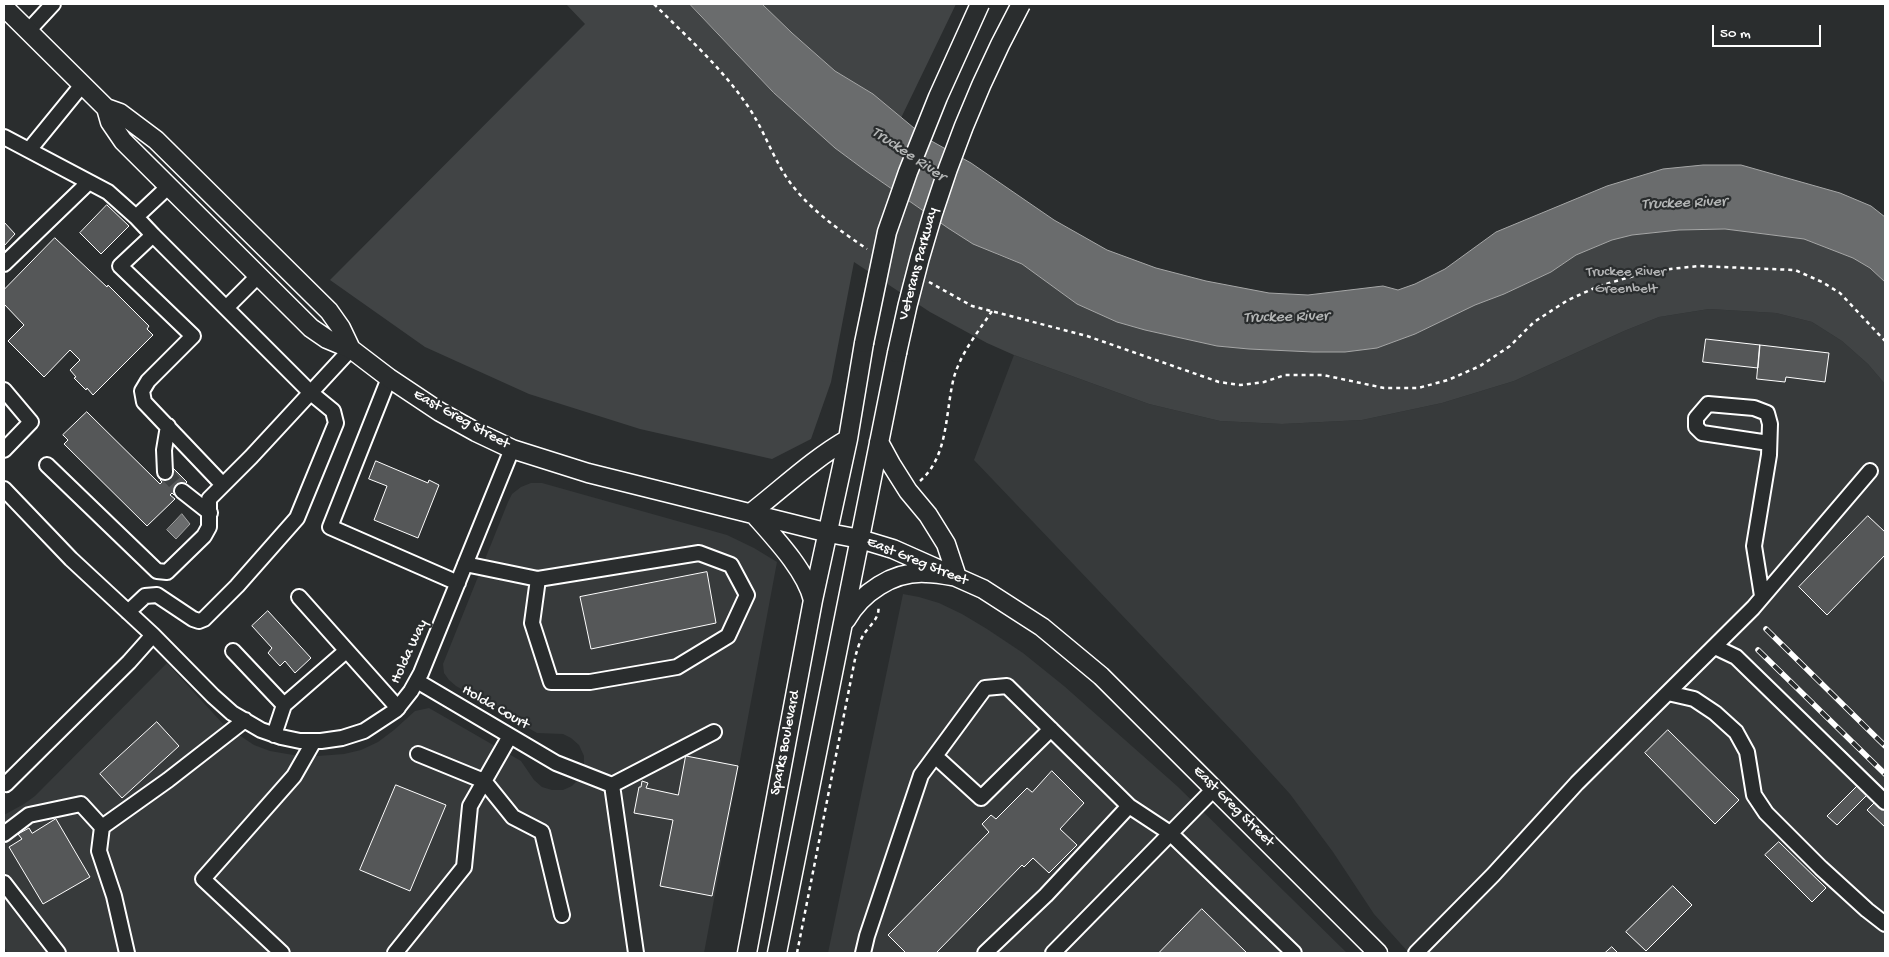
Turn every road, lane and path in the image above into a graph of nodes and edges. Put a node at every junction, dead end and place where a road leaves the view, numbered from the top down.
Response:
1 (53, 4) edge
2 (654, 4) edge
3 (980, 4) edge
4 (1021, 4) edge
5 (4, 7) edge
6 (28, 31) junction
7 (82, 85) junction
8 (106, 108) junction
9 (4, 137) edge
10 (29, 150) junction
11 (89, 182) junction
12 (168, 187) junction
13 (136, 217) junction
14 (153, 235) junction
15 (868, 250) dead end
16 (4, 264) edge
17 (258, 276) junction
18 (926, 280) dead end
19 (226, 308) junction
20 (992, 311) junction
21 (1885, 341) edge
22 (351, 350) junction
23 (389, 378) junction
24 (4, 390) edge
25 (311, 393) junction
26 (168, 426) junction
27 (848, 439) junction
28 (879, 442) junction
29 (1769, 443) junction
30 (512, 449) junction
31 (4, 450) edge
32 (47, 465) dead end
33 (165, 472) tunnel mouth
34 (1870, 472) dead end
35 (223, 485) junction
36 (914, 485) dead end
37 (4, 488) edge
38 (182, 491) tunnel mouth
39 (752, 512) junction
40 (210, 513) junction
41 (829, 533) junction
42 (860, 538) junction
43 (465, 564) junction
44 (160, 572) junction
45 (957, 577) junction
46 (538, 579) junction
47 (458, 583) junction
48 (153, 595) junction
49 (1762, 596) junction
50 (299, 597) dead end
51 (813, 600) junction
52 (878, 604) dead end
53 (128, 612) junction
54 (842, 627) junction
55 (153, 635) junction
56 (1715, 647) junction
57 (233, 651) dead end
58 (346, 651) junction
59 (416, 681) junction
60 (1668, 693) junction
61 (284, 705) junction
62 (398, 708) junction
63 (245, 720) junction
64 (1051, 729) junction
65 (714, 732) dead end
66 (274, 735) junction
67 (510, 736) junction
68 (314, 741) junction
69 (418, 754) dead end
70 (935, 756) junction
71 (484, 781) junction
72 (4, 783) edge
73 (612, 784) junction
74 (1209, 794) dead end
75 (1885, 802) edge
76 (1129, 806) junction
77 (102, 828) junction
78 (1170, 833) junction
79 (4, 834) edge
80 (4, 883) edge
81 (562, 915) dead end
82 (1885, 924) edge
83 (58, 953) edge
84 (127, 953) edge
85 (282, 953) edge
86 (396, 953) edge
87 (636, 953) edge
88 (748, 953) edge
89 (778, 953) edge
90 (797, 953) edge
91 (863, 953) edge
92 (985, 953) edge
93 (1053, 953) edge
94 (1294, 953) edge
95 (1378, 953) edge
96 (1416, 953) edge

1 - 6 street
2 - 15 path
3 - 27 main road, bridge
4 - 28 main road, Veterans Parkway, bridge
5 - 6 main road, East Greg Street
6 - 7 main road, East Greg Street
7 - 8 main road, East Greg Street
7 - 10 street
8 - 12 main road, East Greg Street
8 - 22 main road, East Greg Street
9 - 10 street
10 - 11 street
11 - 13 street
11 - 16 street
12 - 13 street
12 - 17 main road, East Greg Street
13 - 14 street
14 - 19 street
14 - 26 street
17 - 19 street
17 - 22 main road, East Greg Street
18 - 20 path
19 - 25 street
20 - 21 path
20 - 36 path
22 - 23 main road, East Greg Street
22 - 25 street
23 - 30 main road, East Greg Street
23 - 47 street
24 - 31 street
25 - 35 street
25 - 48 street
26 - 33 street
26 - 35 street
27 - 39 main road
27 - 41 main road
28 - 42 main road, Veterans Parkway
28 - 45 main road
29 - 29 street
29 - 49 street
30 - 39 main road, East Greg Street
30 - 43 street, Holda Way
32 - 44 street
34 - 49 street
35 - 40 street
37 - 53 street, Holda Way
38 - 40 street
39 - 41 main road, East Greg Street
39 - 51 main road
40 - 44 street
41 - 42 main road, East Greg Street
41 - 51 main road, Sparks Boulevard
42 - 45 main road, East Greg Street
42 - 54 main road
43 - 46 street
43 - 47 street, Holda Way
44 - 48 street
45 - 54 main road
45 - 95 main road, East Greg Street
46 - 46 street
47 - 59 street, Holda Way
48 - 53 street
49 - 56 street
50 - 58 street
51 - 88 main road, Sparks Boulevard
52 - 90 path
53 - 55 street, Holda Way
54 - 89 main road
55 - 63 street, Holda Way
55 - 72 street
56 - 60 street
56 - 75 street
57 - 61 street
58 - 61 street
58 - 62 street
59 - 62 street, Holda Way
59 - 67 street, Holda Court
60 - 82 street
60 - 96 street
61 - 66 street
62 - 68 street, Holda Way
63 - 66 street, Holda Way
63 - 77 street
64 - 70 street
64 - 70 street
64 - 76 street
65 - 73 street
66 - 68 street, Holda Way
67 - 71 street
67 - 73 street, Holda Court
68 - 85 street
69 - 71 street
70 - 91 street
71 - 81 street
71 - 86 street
73 - 87 street
74 - 78 street
76 - 78 street
76 - 92 street
77 - 79 street
77 - 84 street
78 - 93 street
78 - 94 street
80 - 83 street

